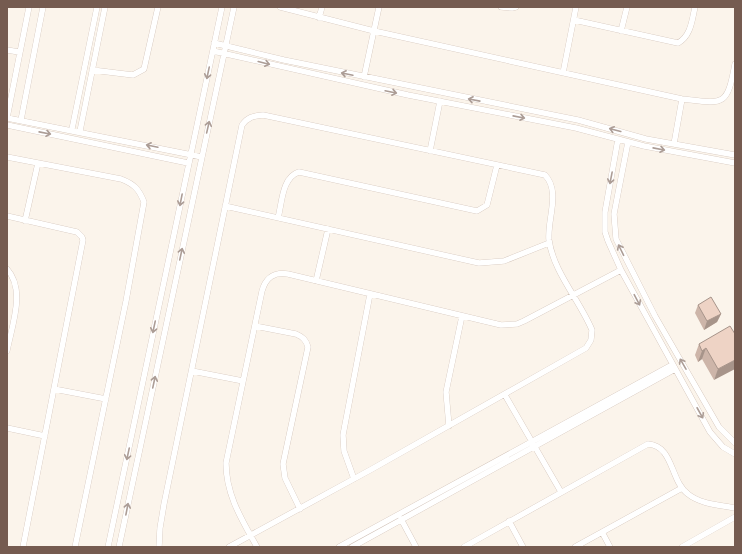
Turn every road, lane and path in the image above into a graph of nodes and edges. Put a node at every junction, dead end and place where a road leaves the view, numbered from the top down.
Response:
1 (29, 7) edge
2 (43, 7) edge
3 (97, 7) edge
4 (105, 7) edge
5 (158, 7) edge
6 (222, 7) edge
7 (234, 7) edge
8 (280, 7) edge
9 (322, 7) edge
10 (379, 7) edge
11 (501, 7) edge
12 (516, 7) edge
13 (576, 7) edge
14 (627, 7) edge
15 (695, 7) edge
16 (319, 18) junction
17 (574, 20) junction
18 (374, 31) junction
19 (621, 31) junction
20 (214, 43) junction
21 (226, 46) junction
22 (7, 50) edge
23 (213, 51) junction
24 (19, 52) junction
25 (224, 54) junction
26 (735, 64) edge
27 (92, 70) junction
28 (563, 73) junction
29 (364, 77) junction
30 (410, 87) junction
31 (408, 95) junction
32 (682, 99) junction
33 (440, 101) junction
34 (7, 118) edge
35 (21, 120) junction
36 (7, 125) edge
37 (72, 129) junction
38 (80, 131) junction
39 (618, 139) junction
40 (646, 139) junction
41 (628, 142) junction
42 (674, 144) junction
43 (644, 146) junction
44 (430, 151) junction
45 (190, 154) junction
46 (735, 156) edge
47 (7, 157) edge
48 (202, 157) junction
49 (38, 163) junction
50 (188, 163) junction
51 (735, 163) edge
52 (497, 165) junction
53 (225, 206) junction
54 (7, 216) edge
55 (278, 218) junction
56 (25, 220) junction
57 (176, 225) junction
58 (187, 227) junction
59 (328, 229) junction
60 (549, 243) junction
61 (7, 269) edge
62 (621, 270) junction
63 (316, 281) junction
64 (370, 294) junction
65 (574, 295) junction
66 (462, 316) junction
67 (656, 316) junction
68 (648, 320) junction
69 (255, 326) junction
70 (7, 351) edge
71 (674, 367) junction
72 (192, 371) junction
73 (243, 381) junction
74 (54, 389) junction
75 (505, 395) junction
76 (106, 399) junction
77 (449, 426) junction
78 (7, 428) edge
79 (45, 436) junction
80 (735, 443) edge
81 (533, 444) junction
82 (735, 454) edge
83 (354, 479) junction
84 (682, 488) junction
85 (561, 492) junction
86 (735, 508) edge
87 (300, 509) junction
88 (735, 517) edge
89 (401, 519) junction
90 (509, 521) junction
91 (602, 532) junction
92 (251, 535) junction
93 (23, 547) edge
94 (76, 547) edge
95 (108, 547) edge
96 (119, 547) edge
97 (159, 547) edge
98 (229, 547) edge
99 (257, 547) edge
100 (339, 547) edge
101 (352, 547) edge
102 (416, 547) edge
103 (464, 547) edge
104 (523, 547) edge
105 (575, 547) edge
106 (610, 547) edge
107 (682, 547) edge

1 - 24 street
2 - 35 street
3 - 37 street
4 - 27 street
5 - 27 street
6 - 20 street
7 - 21 street
8 - 16 street
9 - 16 street
10 - 18 street
11 - 12 street
13 - 17 street
14 - 19 street
15 - 19 street
16 - 18 street
17 - 19 street
17 - 28 street
18 - 28 street
18 - 29 street
20 - 21 street
20 - 23 street
21 - 25 street
29 -> 21 street
22 - 24 street
23 - 25 street
23 -> 45 street
24 - 34 street
25 -> 31 street
48 -> 25 street
26 - 32 street
27 - 38 street
28 - 32 street
29 - 30 street
30 - 31 street
40 -> 30 street
31 - 33 street
32 - 42 street
33 -> 39 street
33 - 44 street
34 - 35 street
35 - 37 street
36 -> 50 street
37 - 38 street
45 -> 38 street
39 - 41 street
39 -> 62 street
40 - 42 street
40 - 43 street
41 - 43 street
67 -> 41 street
42 - 46 street
43 -> 51 street
44 - 52 street
44 - 53 street
45 - 48 street
45 - 50 street
47 - 49 street
48 - 58 street
49 - 56 street
49 - 76 street
50 -> 57 street
52 - 55 street
52 - 60 street
53 - 55 street
53 - 72 street
54 - 56 street
55 - 59 street
56 - 74 street
57 - 58 street
57 -> 95 street
96 -> 58 street
59 - 60 street
59 - 63 street
60 - 65 street
61 - 70 street
62 - 65 street
62 -> 68 street
63 - 64 street
63 - 69 street
64 - 66 street
64 - 83 street
65 - 66 street
65 - 75 street
66 - 77 street
67 - 68 street
80 -> 67 street
68 - 71 street
69 - 73 street
69 - 87 street
71 - 81 street
71 -> 82 street
72 - 73 street
72 - 97 street
73 - 92 street
74 - 76 street
74 - 79 street
75 - 77 street
75 - 81 street
76 - 94 street
77 - 83 street
78 - 79 street
79 - 93 street
81 - 85 street
81 - 89 street
81 - 100 street
83 - 87 street
84 - 85 street
84 - 86 street
84 - 91 street
85 - 90 street
87 - 92 street
88 - 107 street
89 - 101 street
89 - 102 street
90 - 103 street
90 - 104 street
91 - 105 street
91 - 106 street
92 - 98 street
92 - 99 street

